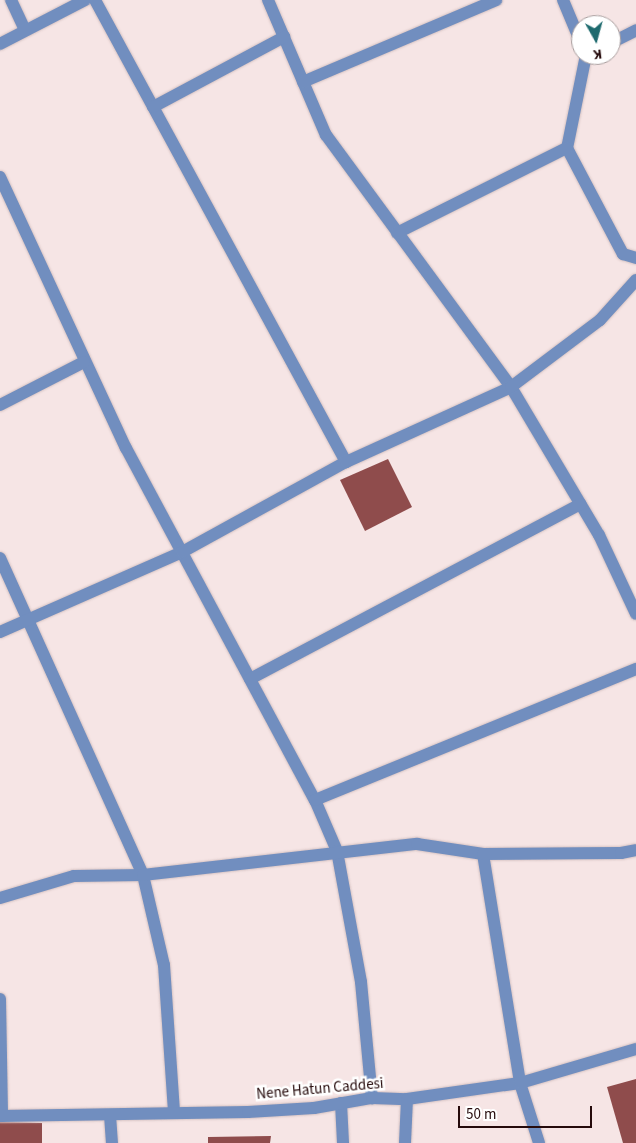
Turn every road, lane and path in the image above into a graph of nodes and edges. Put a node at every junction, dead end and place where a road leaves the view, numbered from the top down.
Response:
1 (11, 0) edge
2 (85, 0) edge
3 (95, 0) edge
4 (268, 0) edge
5 (496, 0) edge
6 (563, 0) edge
7 (571, 19) edge
8 (25, 30) junction
9 (636, 30) edge
10 (284, 37) junction
11 (621, 38) edge
12 (0, 44) edge
13 (585, 65) edge
14 (303, 82) junction
15 (153, 107) junction
16 (567, 148) junction
17 (0, 177) edge
18 (397, 233) junction
19 (636, 258) edge
20 (636, 280) edge
21 (84, 362) junction
22 (511, 387) junction
23 (0, 406) edge
24 (346, 462) junction
25 (580, 504) junction
26 (182, 552) junction
27 (0, 558) edge
28 (636, 614) edge
29 (28, 620) junction
30 (0, 632) edge
31 (636, 669) edge
32 (250, 679) junction
33 (315, 800) junction
34 (636, 850) edge
35 (337, 851) junction
36 (483, 854) junction
37 (143, 875) junction
38 (0, 898) edge
39 (0, 998) edge
40 (636, 1049) edge
41 (520, 1083) junction
42 (372, 1098) junction
43 (407, 1100) junction
44 (341, 1103) junction
45 (174, 1113) junction
46 (110, 1115) junction
47 (1, 1116) edge
48 (112, 1143) edge
49 (343, 1143) edge
50 (405, 1143) edge
51 (539, 1143) edge

1 - 8 street
2 - 8 street
3 - 15 street
4 - 10 street
5 - 14 street
6 - 7 street
8 - 12 street
9 - 11 street
10 - 14 street
10 - 15 street
13 - 16 street
14 - 18 street
15 - 24 street
16 - 18 street
16 - 19 street
17 - 21 street
18 - 22 street
20 - 22 street
21 - 23 street
21 - 26 street
22 - 24 street
22 - 25 street
24 - 26 street
25 - 28 street
25 - 32 street
26 - 29 street
26 - 32 street
27 - 29 street
29 - 30 street
29 - 37 street
31 - 33 street
32 - 33 street
33 - 35 street
34 - 36 street
35 - 36 street
35 - 37 street
35 - 42 street
36 - 41 street
37 - 38 street
37 - 45 street
39 - 47 street
40 - 41 street, Nene Hatun Caddesi
41 - 43 street, Nene Hatun Caddesi
41 - 51 street
42 - 43 street, Nene Hatun Caddesi
42 - 44 street, Nene Hatun Caddesi
43 - 50 street
44 - 45 street, Nene Hatun Caddesi
44 - 49 street
45 - 46 street, Nene Hatun Caddesi
46 - 47 street, Nene Hatun Caddesi
46 - 48 street

